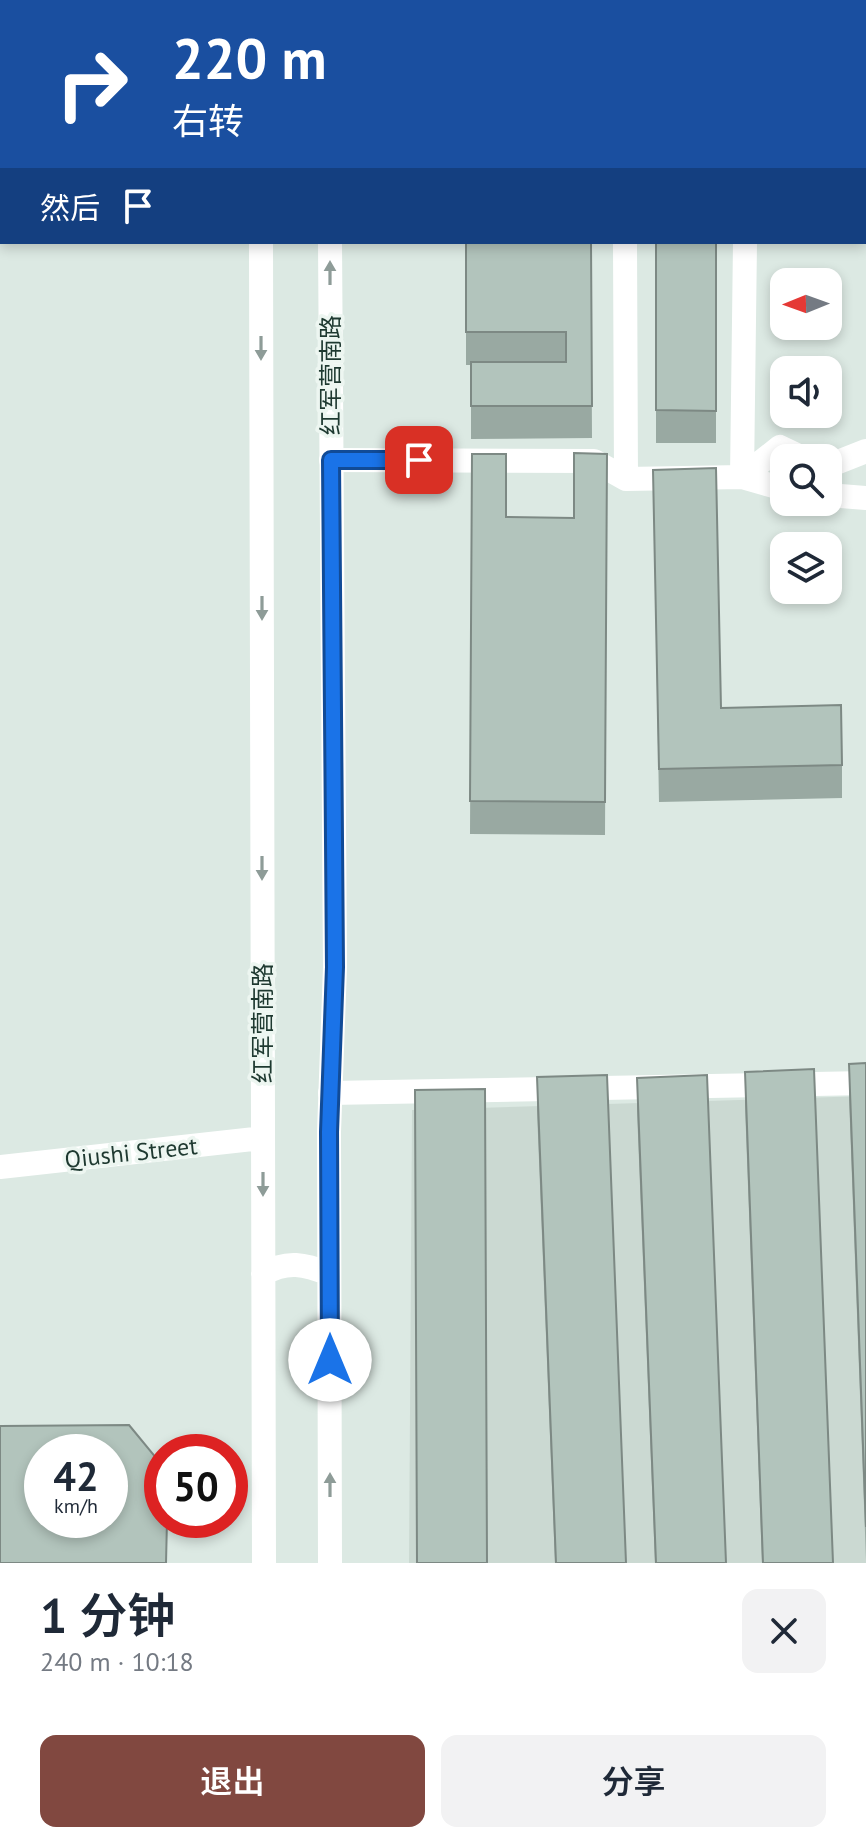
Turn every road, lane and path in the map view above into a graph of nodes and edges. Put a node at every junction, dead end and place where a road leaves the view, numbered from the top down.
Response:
1 (261, 244) edge
2 (330, 244) edge
3 (625, 244) edge
4 (745, 244) edge
5 (866, 451) edge
6 (770, 455) edge
7 (331, 460) junction
8 (842, 460) edge
9 (742, 477) junction
10 (626, 479) junction
11 (770, 485) edge
12 (842, 496) edge
13 (866, 498) edge
14 (866, 1083) edge
15 (330, 1093) junction
16 (263, 1138) junction
17 (0, 1167) edge
18 (263, 1274) junction
19 (329, 1274) junction
20 (264, 1563) edge
21 (330, 1563) edge

1 -> 16 main road, 红军营南路
7 -> 2 main road, 红军营南路
3 - 10 main road
4 - 9 main road
5 - 8 main road
6 - 9 main road
7 - 10 main road
7 - 15 main road, 红军营南路
9 - 10 main road
9 - 11 main road
12 - 13 main road
14 - 15 main road
15 - 19 main road, 红军营南路
16 - 17 main road, Qiushi Street
16 -> 18 main road, 红军营南路
18 - 19 main road
18 - 20 main road, 红军营南路
21 -> 19 main road, 红军营南路

